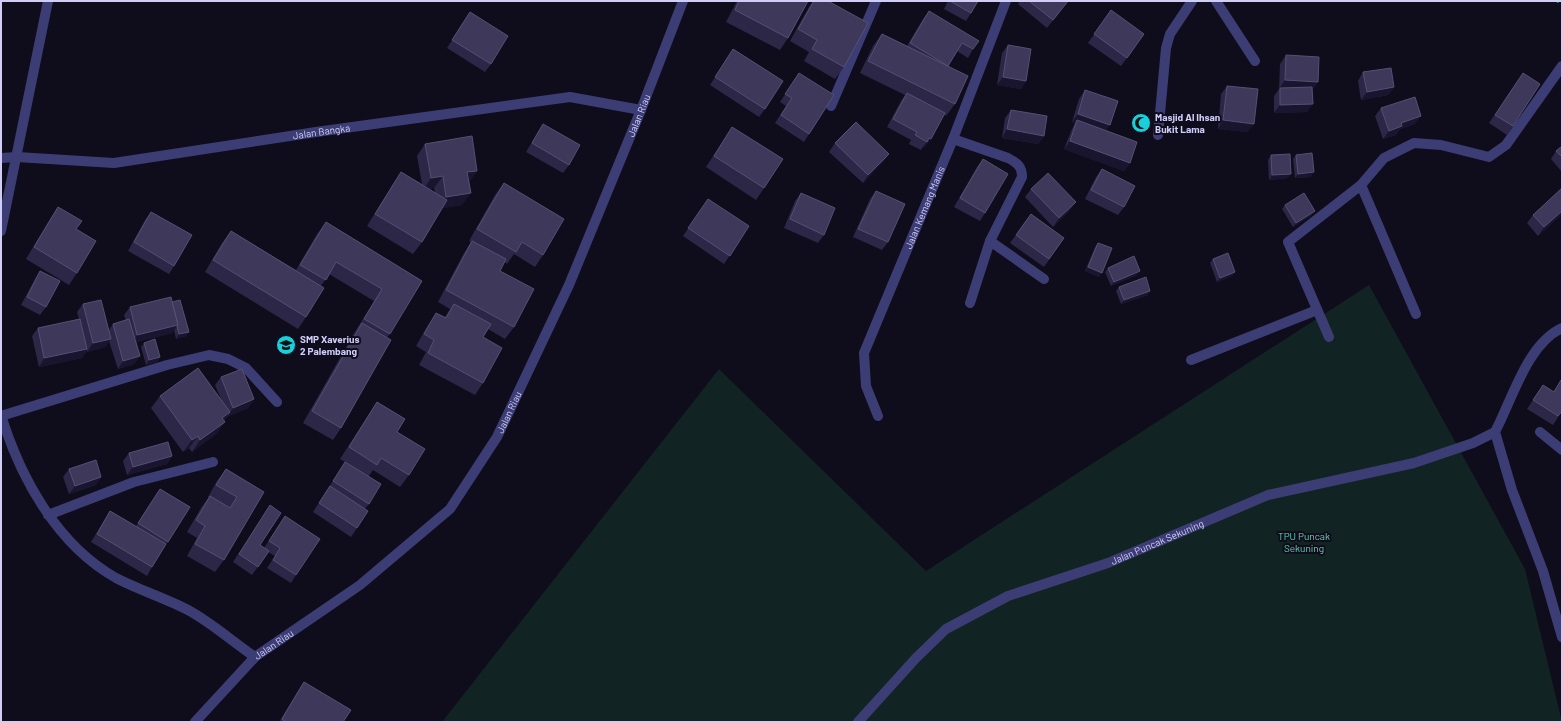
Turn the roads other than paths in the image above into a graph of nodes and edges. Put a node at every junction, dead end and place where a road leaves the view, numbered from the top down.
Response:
1 (48, 1) edge
2 (683, 1) edge
3 (876, 1) edge
4 (1006, 1) edge
5 (1192, 1) edge
6 (1216, 1) edge
7 (1255, 60) dead end
8 (1562, 66) edge
9 (831, 106) edge
10 (641, 110) junction
11 (1158, 135) dead end
12 (953, 138) junction
13 (17, 157) junction
14 (1, 158) edge
15 (1361, 184) junction
16 (1, 231) edge
17 (990, 241) junction
18 (1044, 279) dead end
19 (970, 303) dead end
20 (1317, 310) junction
21 (1416, 314) dead end
22 (1558, 330) edge
23 (1329, 337) dead end
24 (1191, 360) dead end
25 (277, 402) dead end
26 (1, 415) edge
27 (878, 416) dead end
28 (1495, 432) junction
29 (1540, 432) dead end
30 (1562, 450) edge
31 (212, 462) dead end
32 (48, 515) junction
33 (1562, 637) edge
34 (255, 657) junction
35 (195, 722) edge
36 (858, 722) edge

1 - 13 street
2 - 10 street, Jalan Riau
3 - 9 street
4 - 12 street, Jalan Kemang Manis
5 - 11 street
6 - 7 street
8 - 15 street
10 - 13 street, Jalan Bangka
10 - 34 street, Jalan Riau
12 - 17 street
12 - 27 street, Jalan Kemang Manis
13 - 14 street, Jalan Bangka
13 - 16 street
15 - 20 street
15 - 21 street
17 - 18 street
17 - 19 street
20 - 23 street
20 - 24 street
22 - 28 street
25 - 26 street
26 - 32 street
28 - 33 street
28 - 36 street, Jalan Puncak Sekuning
29 - 30 street
31 - 32 street
32 - 34 street
34 - 35 street, Jalan Riau

